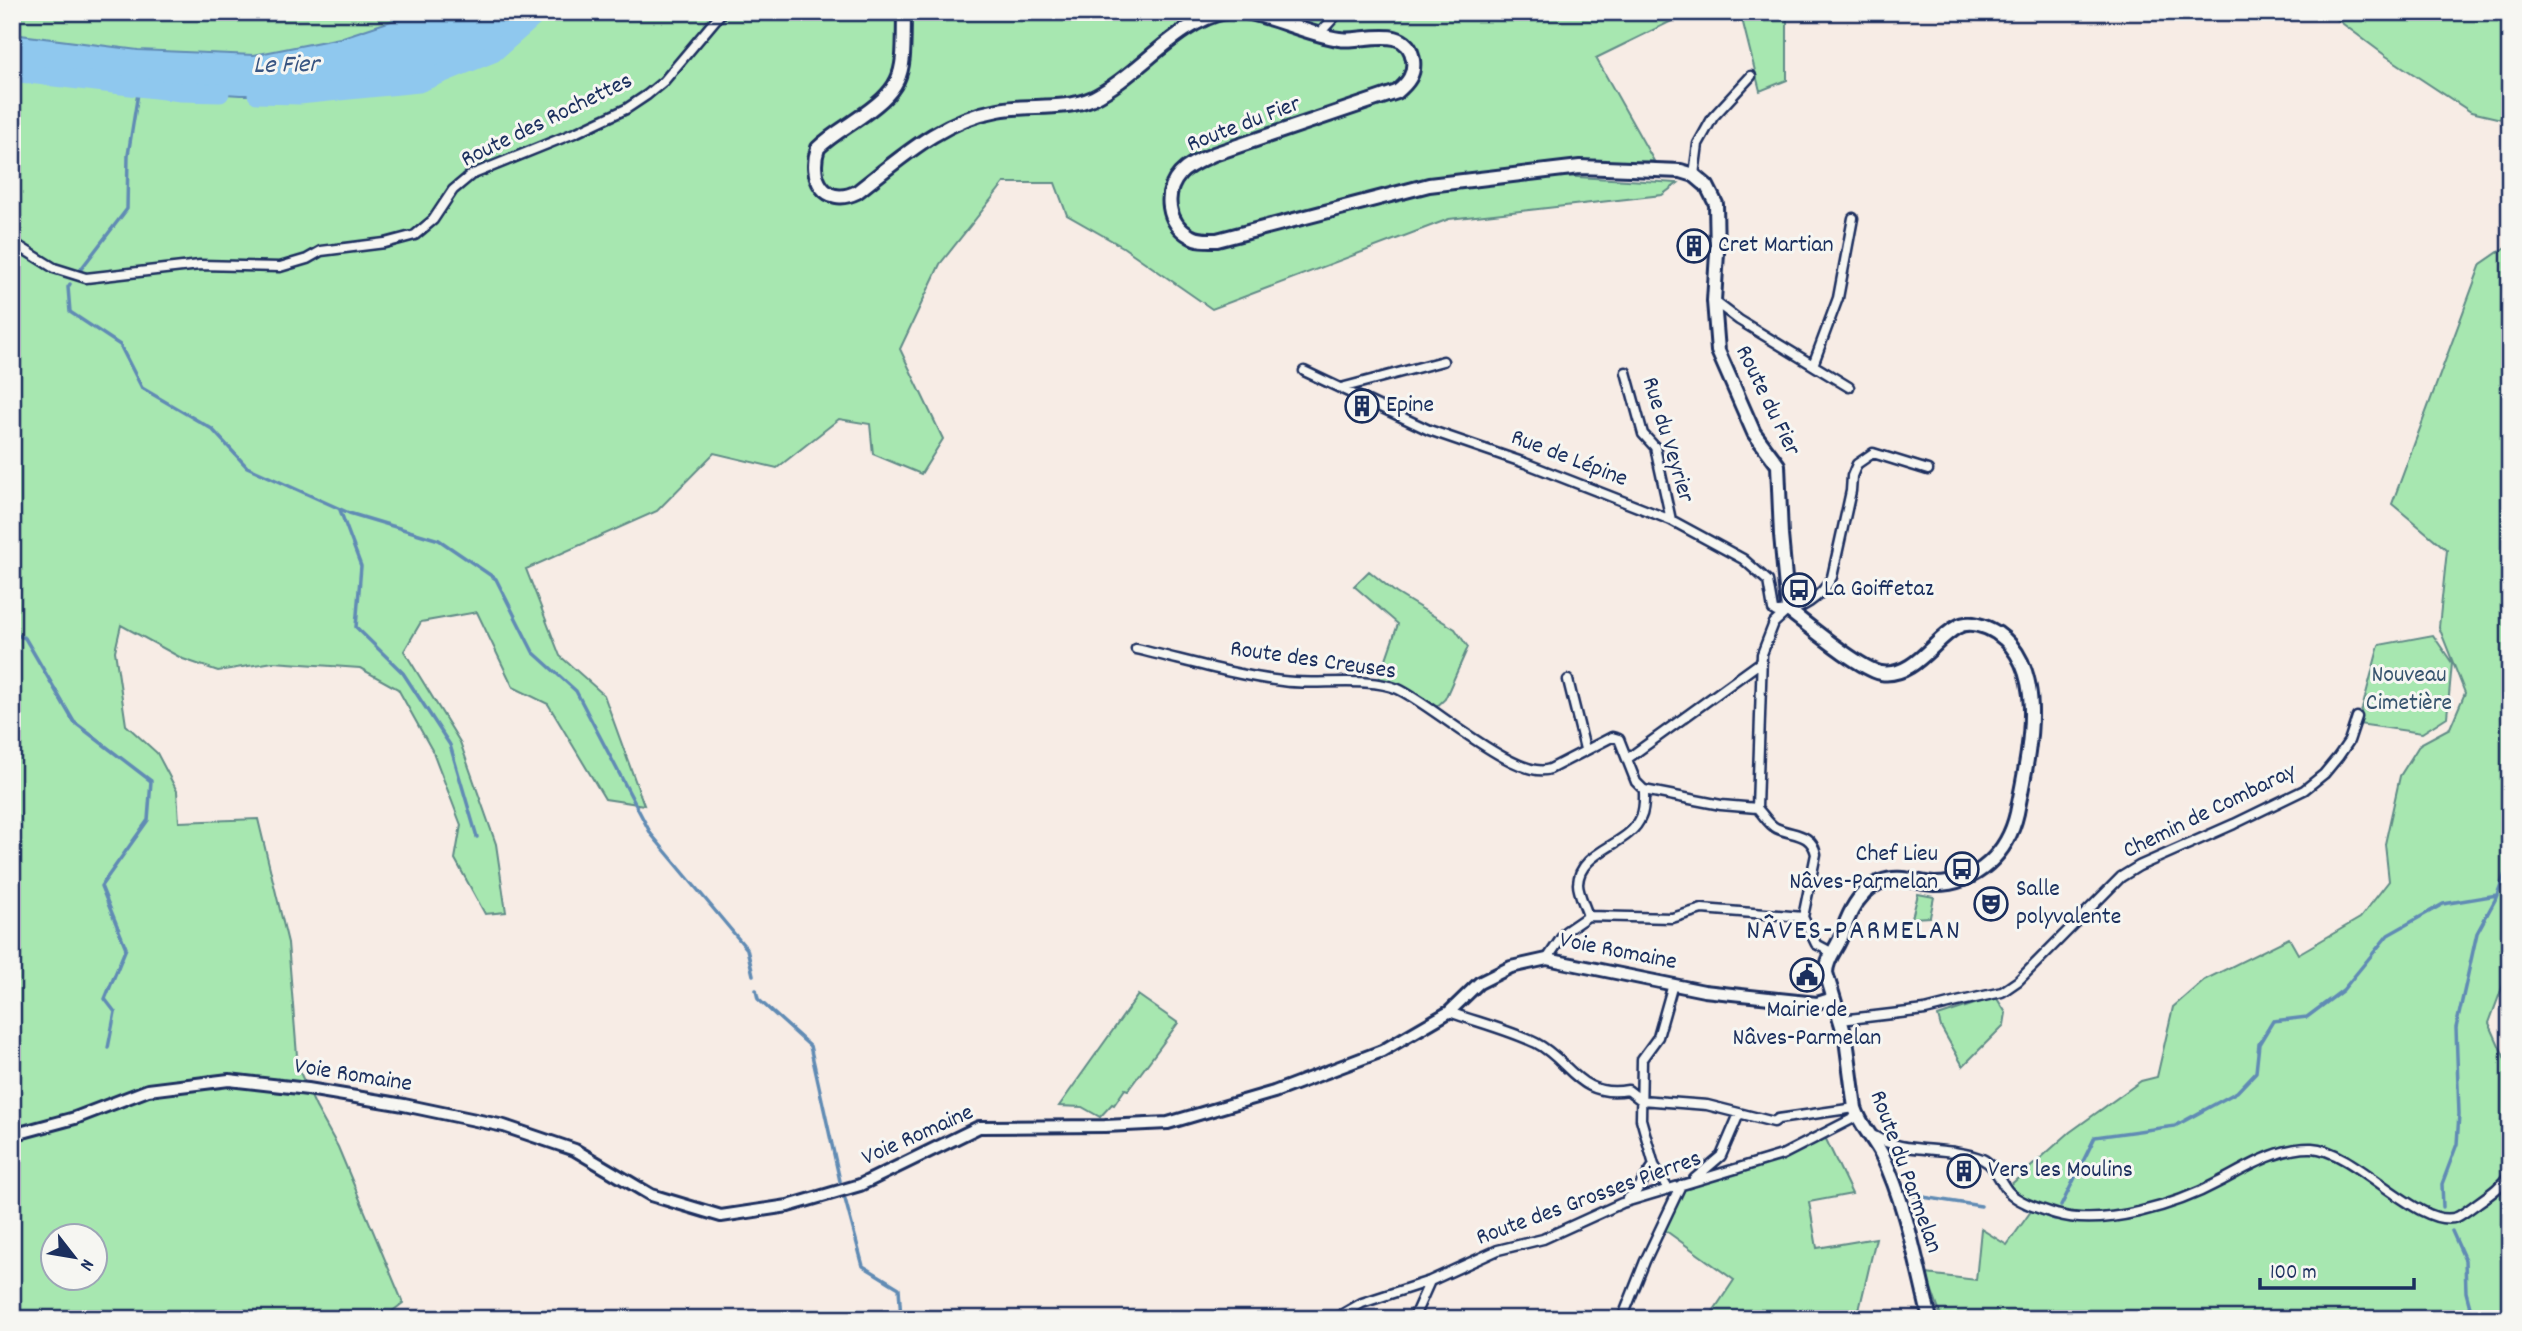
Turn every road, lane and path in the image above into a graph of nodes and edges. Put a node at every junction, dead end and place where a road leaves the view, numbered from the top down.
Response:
1 (722, 12) edge
2 (904, 12) edge
3 (1245, 12) edge
4 (1339, 12) edge
5 (1220, 13) edge
6 (1319, 34) junction
7 (1751, 76) dead end
8 (1694, 175) junction
9 (1853, 218) dead end
10 (12, 242) edge
11 (1714, 301) junction
12 (1443, 361) dead end
13 (1813, 365) junction
14 (1304, 371) dead end
15 (1626, 372) dead end
16 (1849, 387) dead end
17 (1341, 388) junction
18 (1928, 470) dead end
19 (1671, 520) junction
20 (1788, 610) junction
21 (1136, 649) dead end
22 (1761, 662) junction
23 (1568, 680) dead end
24 (2357, 717) dead end
25 (1585, 749) junction
26 (1628, 759) junction
27 (1644, 790) junction
28 (1757, 808) junction
29 (1588, 916) junction
30 (1803, 918) junction
31 (1833, 953) junction
32 (1547, 958) junction
33 (1673, 984) junction
34 (1833, 998) junction
35 (1449, 1012) junction
36 (1841, 1020) junction
37 (1642, 1100) junction
38 (1856, 1112) junction
39 (1739, 1114) junction
40 (1866, 1129) junction
41 (12, 1135) edge
42 (1654, 1165) junction
43 (2510, 1173) edge
44 (1692, 1181) junction
45 (1681, 1185) junction
46 (1668, 1189) junction
47 (1622, 1203) junction
48 (1430, 1281) junction
49 (1334, 1319) edge
50 (1413, 1319) edge
51 (1622, 1319) edge
52 (1930, 1319) edge

1 - 10 street, Route des Rochettes
2 - 5 main road
3 - 6 main road, Route du Fier
4 - 6 street
6 - 8 main road, Route du Fier
7 - 8 street
8 - 11 main road, Route du Fier
9 - 13 street
11 - 13 street
11 - 20 main road, Route du Fier
12 - 17 street
13 - 16 street
14 - 17 street, Rue de Lépine
15 - 19 street, Rue du Veyrier
17 - 19 street, Rue de Lépine
18 - 20 street
19 - 20 street, Rue de Lépine
20 - 22 street
20 - 31 main road
21 - 25 street, Route des Creuses
22 - 26 street
22 - 28 street
23 - 25 street
24 - 36 street, Chemin de Combaray
25 - 26 street, Route des Creuses
26 - 27 street, Route des Creuses
27 - 28 street
27 - 29 street
28 - 30 street
29 - 30 street
29 - 32 street
30 - 31 street
31 - 34 main road
32 - 33 street, Voie Romaine
32 - 35 street, Voie Romaine
33 - 34 street, Voie Romaine
33 - 37 street
34 - 36 main road, Route du Parmelan
35 - 37 street
35 - 41 street, Voie Romaine
36 - 38 main road, Route du Parmelan
37 - 39 street
37 - 42 street
38 - 39 street
38 - 40 main road, Route du Parmelan
38 - 44 street, Route des Grosses Pierres
39 - 44 street
40 - 43 street
40 - 52 main road, Route du Parmelan
42 - 46 street
42 - 47 street
44 - 45 street, Route des Grosses Pierres
45 - 46 street, Route des Grosses Pierres
45 - 51 street
46 - 47 street, Route des Grosses Pierres
47 - 48 street, Route des Grosses Pierres
48 - 49 street, Route des Grosses Pierres
48 - 50 street

